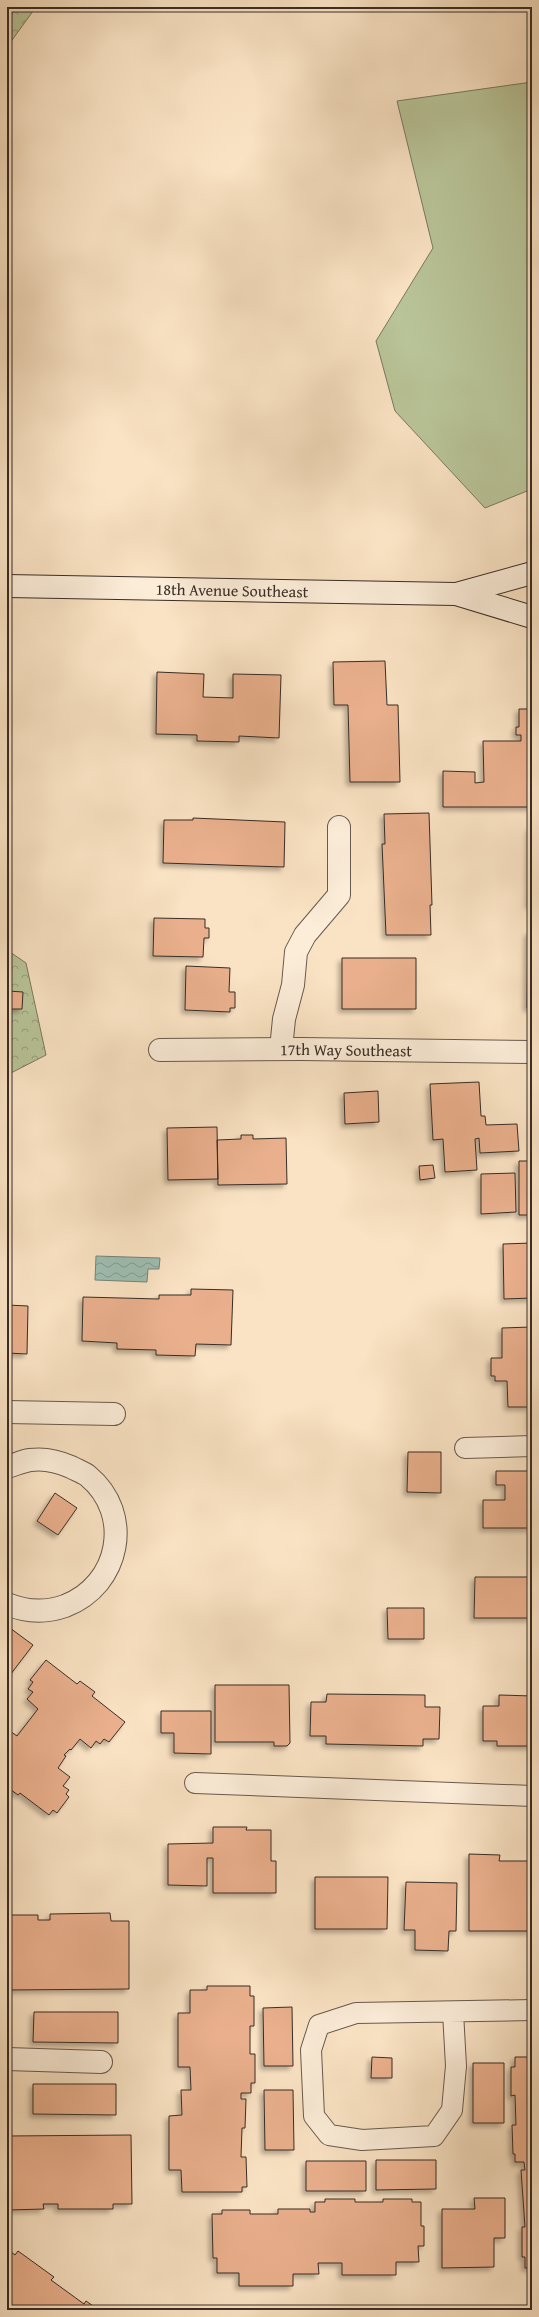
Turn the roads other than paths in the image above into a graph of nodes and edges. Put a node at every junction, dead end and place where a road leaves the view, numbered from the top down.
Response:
1 (532, 573) edge
2 (7, 586) edge
3 (456, 594) junction
4 (532, 617) edge
5 (339, 827) dead end
6 (281, 1049) junction
7 (160, 1050) dead end
8 (532, 1052) edge
9 (7, 1412) edge
10 (114, 1414) dead end
11 (532, 1446) edge
12 (464, 1448) dead end
13 (7, 1468) edge
14 (7, 1604) edge
15 (195, 1783) dead end
16 (532, 1796) edge
17 (532, 2010) edge
18 (453, 2012) junction
19 (7, 2059) edge
20 (101, 2062) dead end

1 - 3 street, 18th Avenue Southeast
2 - 3 street, 18th Avenue Southeast
3 - 4 street, 18th Avenue Southeast
5 - 6 street
6 - 7 street, 17th Way Southeast
6 - 8 street, 17th Way Southeast
9 - 10 street
11 - 12 lane
13 - 14 street
15 - 16 lane
17 - 18 lane
18 - 18 lane
19 - 20 street

